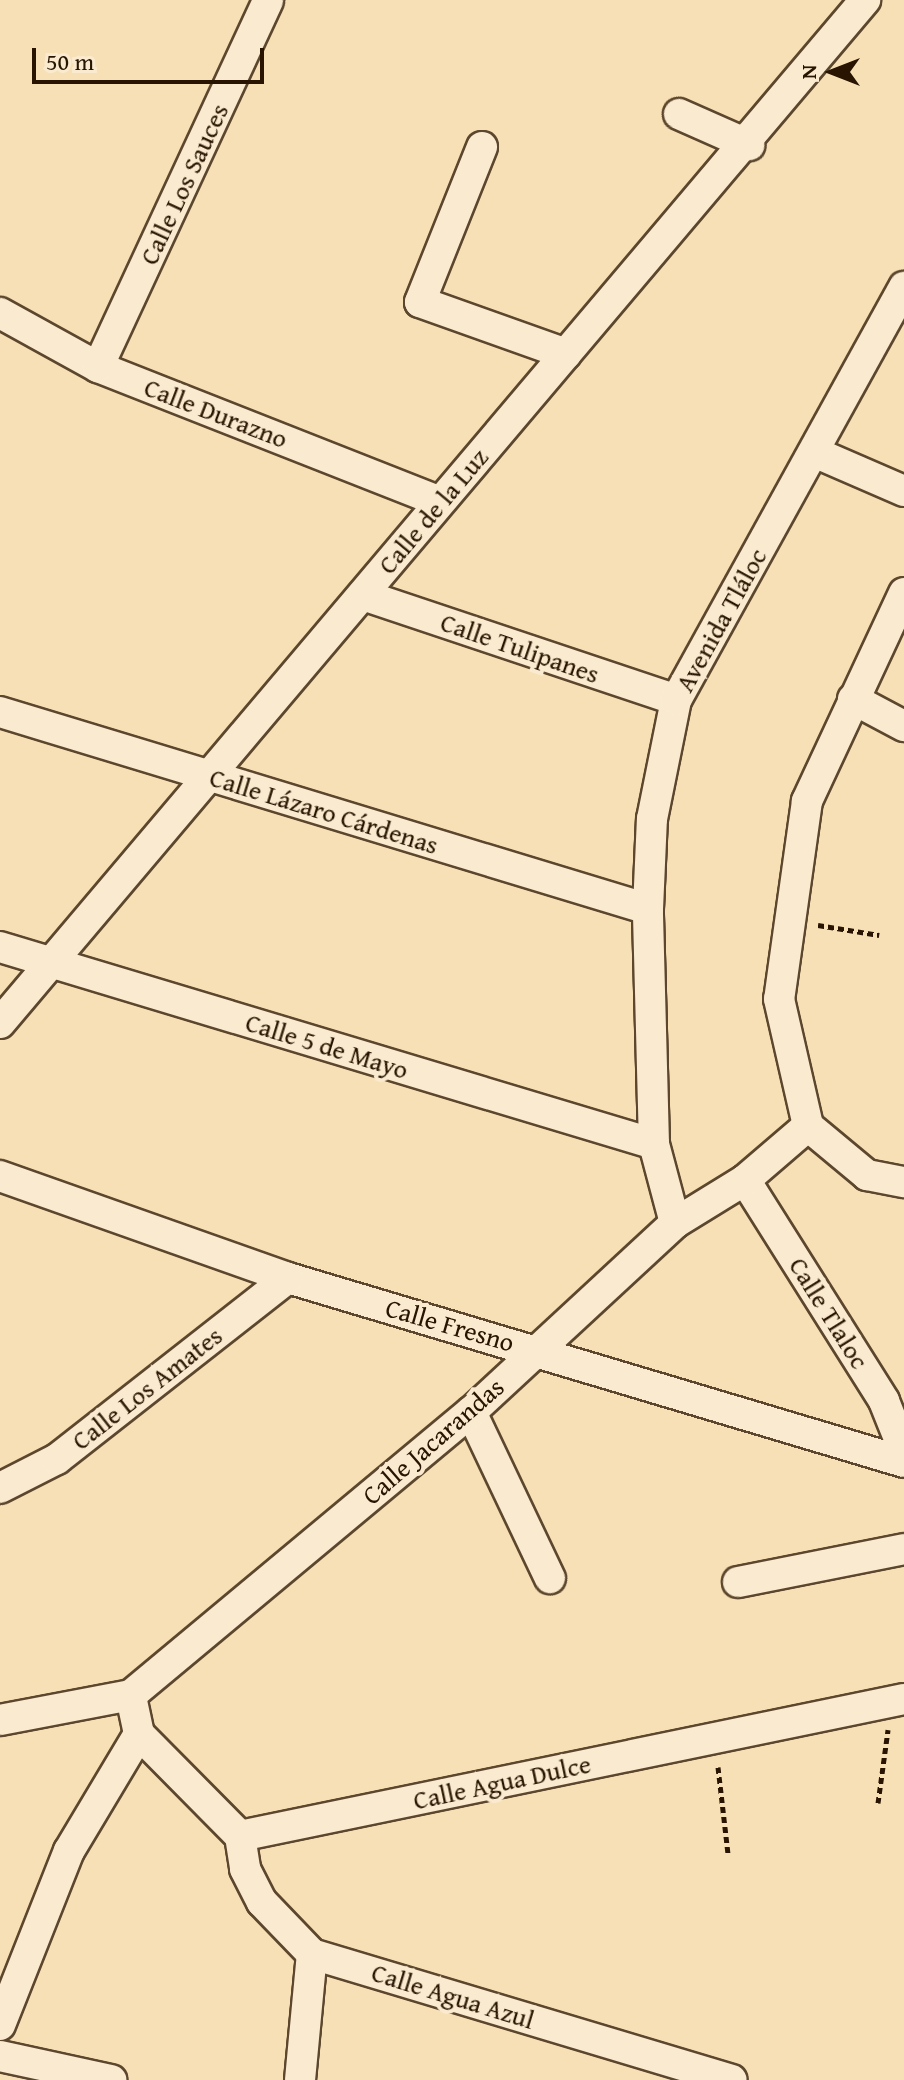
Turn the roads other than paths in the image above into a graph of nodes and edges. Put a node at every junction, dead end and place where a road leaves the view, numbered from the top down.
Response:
1 (268, 0) edge
2 (865, 0) edge
3 (679, 114) dead end
4 (749, 145) junction
5 (482, 147) dead end
6 (904, 287) edge
7 (0, 313) edge
8 (566, 354) junction
9 (98, 367) junction
10 (814, 452) junction
11 (904, 491) edge
12 (439, 501) junction
13 (904, 593) edge
14 (363, 595) junction
15 (853, 699) junction
16 (676, 700) junction
17 (0, 712) edge
18 (904, 726) edge
19 (208, 776) junction
20 (648, 909) junction
21 (0, 947) edge
22 (48, 962) junction
23 (0, 1023) edge
24 (808, 1126) junction
25 (654, 1144) junction
26 (0, 1176) edge
27 (745, 1180) junction
28 (904, 1182) edge
29 (675, 1223) junction
30 (288, 1278) junction
31 (537, 1350) junction
32 (471, 1412) junction
33 (904, 1451) edge
34 (904, 1462) edge
35 (0, 1488) edge
36 (904, 1549) edge
37 (550, 1578) dead end
38 (738, 1582) dead end
39 (131, 1695) junction
40 (898, 1700) edge
41 (0, 1720) edge
42 (139, 1734) junction
43 (240, 1836) junction
44 (312, 1954) junction
45 (0, 2025) edge
46 (0, 2056) edge
47 (111, 2080) edge
48 (300, 2080) edge
49 (731, 2080) edge

1 - 9 street, Calle Los Sauces
2 - 4 street, Calle de la Luz
3 - 4 street
4 - 8 street, Calle de la Luz
5 - 8 street
6 - 10 street, Avenida Tláloc
7 - 9 street, Calle Durazno
8 - 12 street, Calle de la Luz
9 - 12 street, Calle Durazno
10 - 11 street
10 - 16 street, Avenida Tláloc
12 - 14 street, Calle de la Luz
13 - 15 street
14 - 16 street, Calle Tulipanes
14 - 19 street, Calle de la Luz
15 - 18 street
15 - 24 street
16 - 20 street, Avenida Tláloc
17 - 19 street, Calle Lázaro Cárdenas
19 - 20 street, Calle Lázaro Cárdenas
19 - 22 street, Calle de la Luz
20 - 25 street, Avenida Tláloc
21 - 22 street, Calle 5 de Mayo
22 - 23 street, Calle de la Luz
22 - 25 street, Calle 5 de Mayo
24 - 27 street, Calle Jacarandas
24 - 28 street
25 - 29 street, Avenida Tláloc
26 - 30 street, Calle Fresno
27 - 29 street, Calle Jacarandas
27 - 33 street, Calle Tlaloc
29 - 31 street, Calle Jacarandas
30 - 31 street, Calle Fresno
30 - 35 street, Calle Los Amates
31 - 32 street, Calle Jacarandas
31 - 34 street, Calle Fresno
32 - 37 street
32 - 39 street, Calle Jacarandas
36 - 38 street
39 - 41 street, Calle Jacarandas
39 - 42 street
40 - 43 street, Calle Agua Dulce
42 - 43 street
42 - 45 street
43 - 44 street, Calle Agua Azul
44 - 48 street
44 - 49 street, Calle Agua Azul
46 - 47 street

